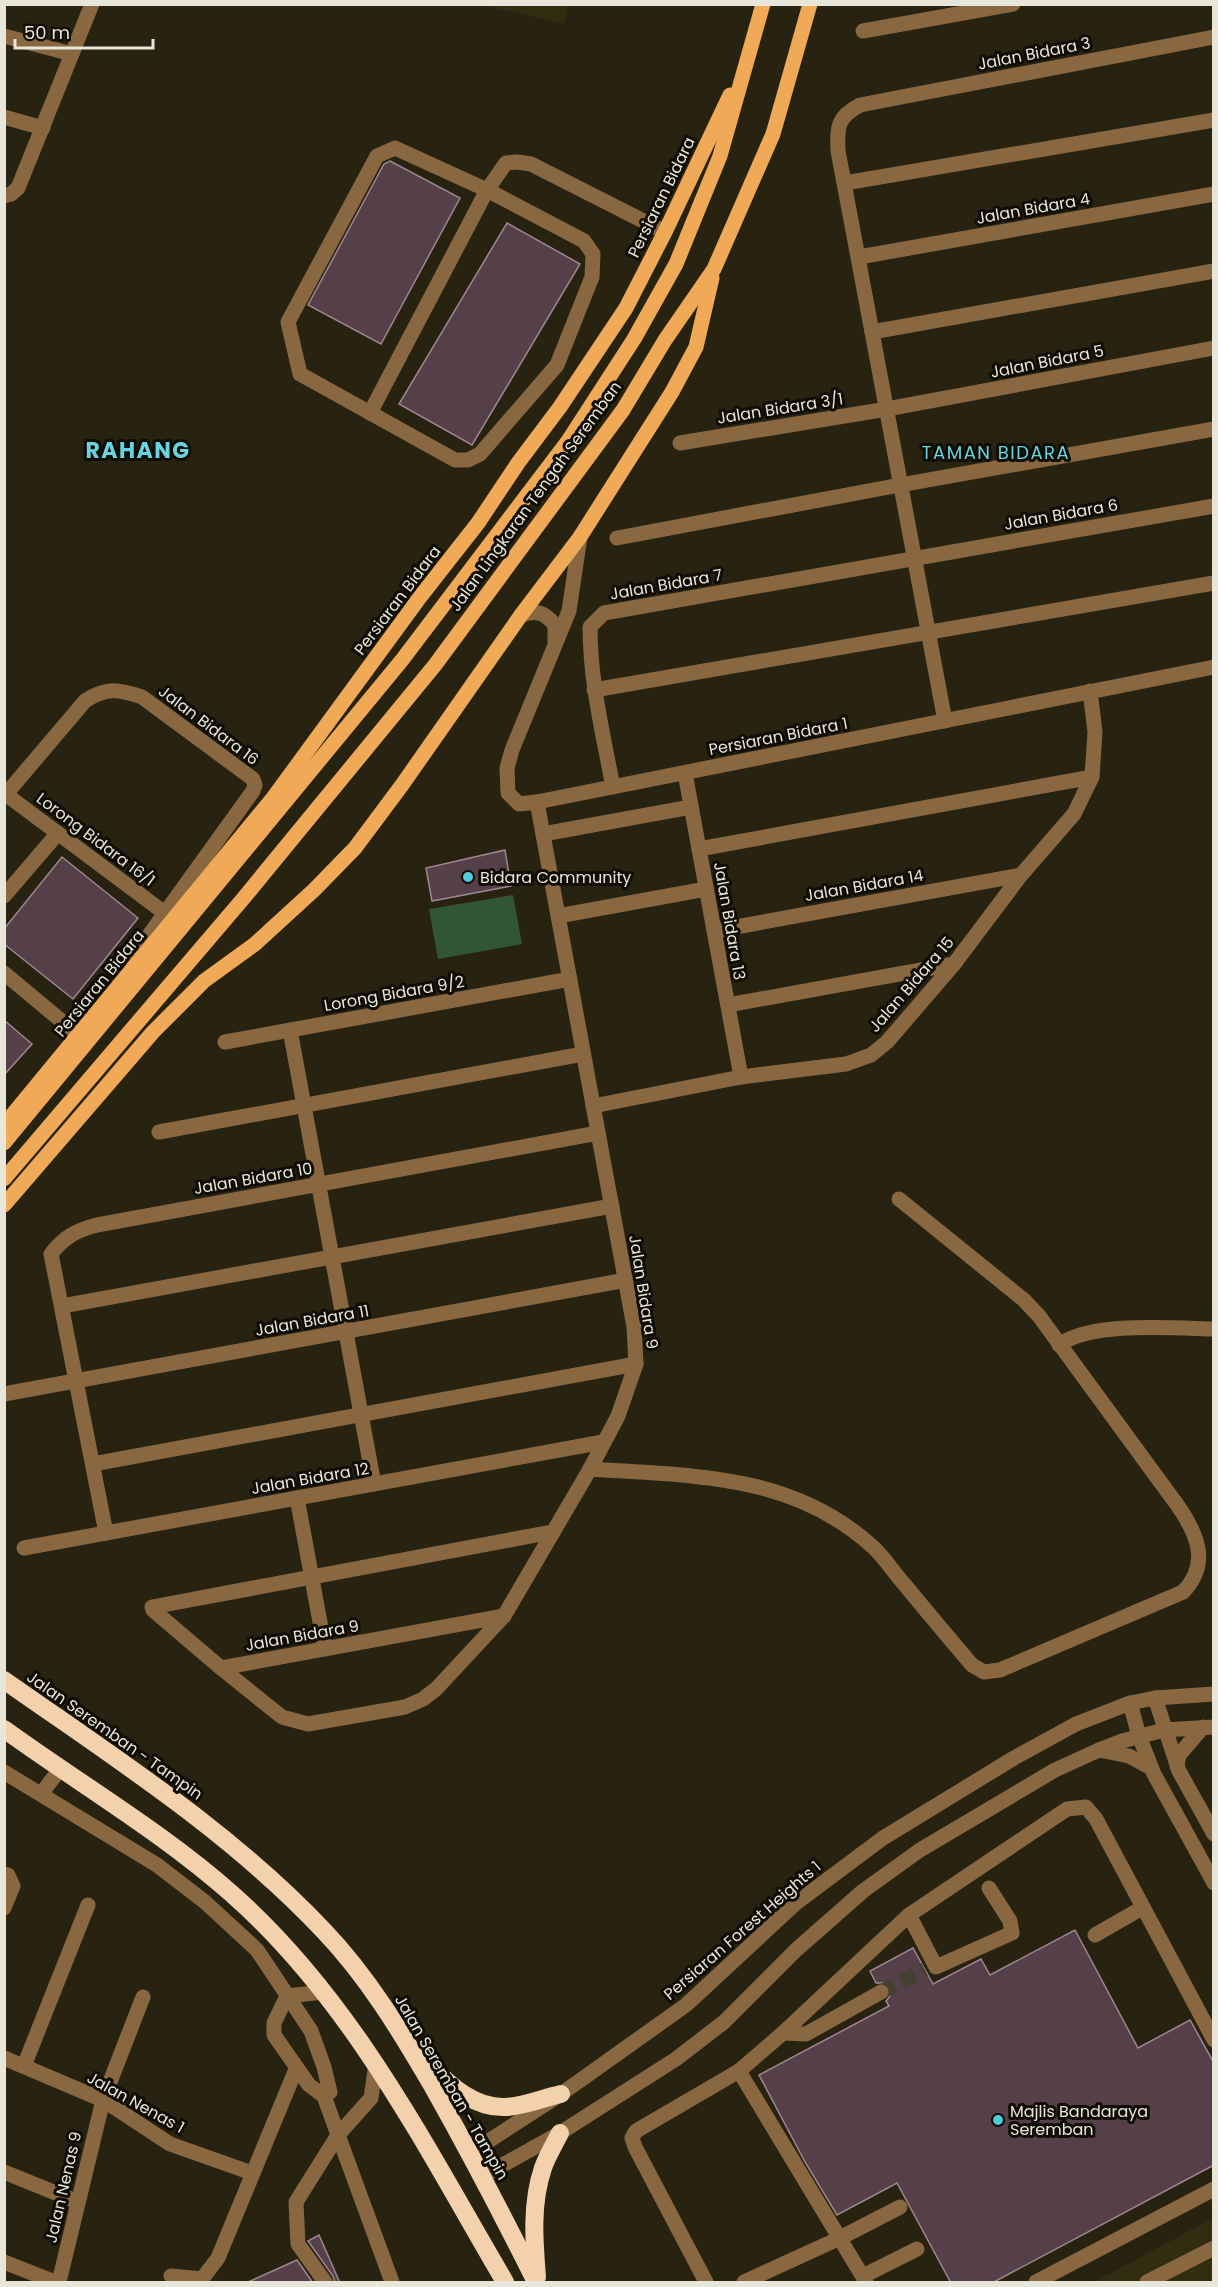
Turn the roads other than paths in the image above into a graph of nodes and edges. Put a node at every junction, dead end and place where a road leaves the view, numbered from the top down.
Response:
1 (92, 4) edge
2 (763, 4) edge
3 (810, 4) edge
4 (1012, 4) edge
5 (863, 31) dead end
6 (4, 36) edge
7 (1214, 37) edge
8 (750, 52) junction
9 (72, 54) junction
10 (4, 117) edge
11 (1214, 120) edge
12 (43, 128) junction
13 (845, 183) junction
14 (487, 190) junction
15 (1214, 194) edge
16 (4, 196) edge
17 (665, 232) junction
18 (859, 257) junction
19 (714, 269) junction
20 (1214, 271) edge
21 (872, 332) junction
22 (1214, 348) edge
23 (887, 409) junction
24 (370, 413) junction
25 (1214, 429) edge
26 (680, 443) dead end
27 (900, 485) junction
28 (1214, 506) edge
29 (580, 537) junction
30 (617, 538) dead end
31 (914, 558) junction
32 (1214, 583) edge
33 (521, 615) junction
34 (929, 633) junction
35 (555, 645) junction
36 (402, 660) joint
37 (1214, 667) edge
38 (594, 690) junction
39 (1090, 692) junction
40 (945, 721) junction
41 (684, 773) junction
42 (1092, 777) junction
43 (613, 787) junction
44 (5, 794) edge
45 (537, 802) junction
46 (691, 807) junction
47 (58, 833) junction
48 (543, 834) junction
49 (699, 849) junction
50 (1021, 875) junction
51 (706, 889) junction
52 (4, 896) edge
53 (166, 914) junction
54 (558, 916) junction
55 (714, 931) junction
56 (954, 964) junction
57 (4, 973) edge
58 (570, 979) junction
59 (728, 1005) junction
60 (290, 1030) junction
61 (76, 1033) junction
62 (225, 1042) dead end
63 (583, 1054) junction
64 (741, 1077) junction
65 (304, 1105) junction
66 (593, 1106) junction
67 (4, 1113) edge
68 (4, 1125) edge
69 (159, 1132) dead end
70 (598, 1133) junction
71 (4, 1143) edge
72 (4, 1179) edge
73 (319, 1184) junction
74 (899, 1198) dead end
75 (4, 1205) edge
76 (612, 1206) junction
77 (332, 1257) junction
78 (626, 1281) junction
79 (62, 1306) junction
80 (1214, 1329) edge
81 (346, 1332) junction
82 (1059, 1345) junction
83 (636, 1364) junction
84 (77, 1381) junction
85 (4, 1394) edge
86 (362, 1414) junction
87 (603, 1442) junction
88 (93, 1464) junction
89 (590, 1469) junction
90 (375, 1484) junction
91 (297, 1498) junction
92 (552, 1532) junction
93 (106, 1533) junction
94 (24, 1548) dead end
95 (311, 1576) junction
96 (504, 1616) junction
97 (325, 1649) junction
98 (220, 1668) junction
99 (4, 1680) edge
100 (1214, 1694) edge
101 (1155, 1698) junction
102 (1130, 1703) junction
103 (1208, 1727) edge
104 (4, 1730) edge
105 (1164, 1730) junction
106 (1139, 1736) junction
107 (1098, 1750) junction
108 (1177, 1766) junction
109 (1151, 1768) junction
110 (60, 1769) junction
111 (4, 1772) edge
112 (41, 1794) junction
113 (1214, 1834) edge
114 (4, 1874) edge
115 (1214, 1883) edge
116 (989, 1888) dead end
117 (88, 1905) dead end
118 (4, 1908) edge
119 (1142, 1908) junction
120 (909, 1916) junction
121 (1095, 1935) dead end
122 (323, 1992) junction
123 (881, 1992) tunnel mouth
124 (287, 1996) junction
125 (143, 1997) dead end
126 (399, 2029) junction
127 (783, 2033) junction
128 (1214, 2040) edge
129 (4, 2058) edge
130 (376, 2063) junction
131 (24, 2066) junction
132 (296, 2069) junction
133 (739, 2071) junction
134 (561, 2094) junction
135 (324, 2096) junction
136 (103, 2100) junction
137 (560, 2133) junction
138 (338, 2135) junction
139 (470, 2153) junction
140 (4, 2172) edge
141 (252, 2173) junction
142 (483, 2176) junction
143 (1214, 2189) edge
144 (78, 2202) junction
145 (900, 2207) dead end
146 (838, 2240) junction
147 (1214, 2248) edge
148 (917, 2249) dead end
149 (4, 2262) edge
150 (171, 2276) dead end
151 (864, 2279) edge
152 (57, 2283) edge
153 (325, 2283) edge
154 (392, 2283) edge
155 (505, 2283) edge
156 (537, 2283) edge
157 (706, 2283) edge
158 (744, 2283) edge
159 (1036, 2283) edge
160 (1147, 2283) edge

1 - 9 street
2 - 8 main road, Jalan Lingkaran Tengah Seremban
3 - 19 main road, Jalan Lingkaran Tengah Seremban
4 - 5 street
6 - 9 street
7 - 13 street, Jalan Bidara 3
8 - 17 main road, Persiaran Bidara
8 - 36 main road, Jalan Lingkaran Tengah Seremban
9 - 12 street
10 - 12 street
11 - 13 street
12 - 16 street
13 - 18 street
14 - 17 street
14 - 24 street
14 - 24 street
14 - 24 street
15 - 18 street, Jalan Bidara 4
17 - 68 main road, Persiaran Bidara
18 - 21 street
19 - 29 main road
19 - 72 main road, Jalan Lingkaran Tengah Seremban
20 - 21 street
21 - 23 street
22 - 23 street, Jalan Bidara 5
23 - 26 street, Jalan Bidara 3/1
23 - 27 street
25 - 27 street
27 - 30 street
27 - 31 street
28 - 31 street, Jalan Bidara 6
29 - 33 main road
29 - 35 street, Persiaran Bidara 1
31 - 34 street
31 - 38 street, Jalan Bidara 7
32 - 34 street
33 - 35 street
33 - 75 main road
34 - 38 street
34 - 40 street
35 - 45 street, Persiaran Bidara 1
36 - 71 main road, Persiaran Bidara
37 - 39 street, Persiaran Bidara 1
38 - 43 street, Jalan Bidara 7
39 - 40 street, Persiaran Bidara 1
39 - 42 street, Jalan Bidara 15
40 - 41 street, Persiaran Bidara 1
41 - 43 street, Persiaran Bidara 1
41 - 46 street, Jalan Bidara 13
42 - 49 street
42 - 50 street, Jalan Bidara 15
43 - 45 street, Persiaran Bidara 1
44 - 47 street, Lorong Bidara 16/1
44 - 53 street, Jalan Bidara 16
45 - 48 street, Jalan Bidara 9
46 - 48 street
46 - 49 street, Jalan Bidara 13
47 - 52 street
47 - 53 street, Lorong Bidara 16/1
48 - 54 street, Jalan Bidara 9
49 - 51 street, Jalan Bidara 13
50 - 55 street, Jalan Bidara 14
50 - 56 street, Jalan Bidara 15
51 - 54 street
51 - 55 street, Jalan Bidara 13
53 - 61 street
54 - 58 street, Jalan Bidara 9
55 - 59 street, Jalan Bidara 13
56 - 59 street
56 - 64 street, Jalan Bidara 15
57 - 61 street
58 - 60 street, Lorong Bidara 9/2
58 - 63 street, Jalan Bidara 9
59 - 64 street, Jalan Bidara 13
60 - 62 street, Lorong Bidara 9/2
60 - 65 street
61 - 67 street
63 - 65 street
63 - 66 street, Jalan Bidara 9
64 - 66 street, Jalan Bidara 15
65 - 69 street
65 - 73 street
66 - 70 street, Jalan Bidara 9
70 - 73 street, Jalan Bidara 10
70 - 76 street, Jalan Bidara 9
73 - 77 street
73 - 79 street, Jalan Bidara 10
74 - 82 street
76 - 77 street
76 - 78 street, Jalan Bidara 9
77 - 79 street
77 - 81 street
78 - 81 street, Jalan Bidara 11
78 - 83 street, Jalan Bidara 9
79 - 84 street, Jalan Bidara 10
80 - 82 street
81 - 84 street, Jalan Bidara 11
81 - 86 street
82 - 89 street
83 - 86 street
83 - 87 street, Jalan Bidara 9
84 - 85 street, Jalan Bidara 11
84 - 88 street, Jalan Bidara 10
86 - 88 street
86 - 90 street
87 - 89 street, Jalan Bidara 9
87 - 90 street, Jalan Bidara 12
88 - 93 street, Jalan Bidara 10
89 - 92 street, Jalan Bidara 9
90 - 91 street, Jalan Bidara 12
91 - 93 street, Jalan Bidara 12
91 - 95 street
92 - 95 street
92 - 96 street, Jalan Bidara 9
93 - 94 street, Jalan Bidara 12
95 - 97 street
95 - 98 street
96 - 97 street, Jalan Bidara 9
96 - 98 street
97 - 98 street, Jalan Bidara 9
99 - 126 highway, Jalan Seremban - Tampin
100 - 101 street, Persiaran Forest Heights 1
101 - 102 street, Persiaran Forest Heights 1
101 - 105 street
102 - 106 street
102 - 134 street, Persiaran Forest Heights 1
103 - 105 street
103 - 108 street
104 - 110 highway
105 - 106 street
105 - 108 street
106 - 107 street
106 - 109 street
107 - 109 street
107 - 137 street
108 - 113 street
109 - 115 street
110 - 112 street
110 - 122 highway
111 - 112 street
112 - 124 street
114 - 118 street
116 - 120 street
117 - 131 street
119 - 120 street
119 - 121 street
119 - 128 street
120 - 127 street
122 - 124 street
122 - 130 highway
123 - 127 street
124 - 132 street
124 - 135 street
125 - 136 street, Jalan Nenas 9
126 - 134 highway
126 - 139 highway, Jalan Seremban - Tampin
127 - 133 street
129 - 131 street, Jalan Nenas 1
130 - 138 street
130 - 155 highway
131 - 136 street, Jalan Nenas 1
132 - 135 street
132 - 141 street
133 - 146 street
133 - 157 street
134 - 139 street, Persiaran Forest Heights 1
135 - 138 street
136 - 141 street, Jalan Nenas 1
136 - 144 street, Jalan Nenas 9
137 - 142 street
137 - 156 highway
138 - 153 street
138 - 154 street
139 - 142 highway, Jalan Seremban - Tampin
140 - 144 street
141 - 150 street
142 - 156 highway, Jalan Seremban - Tampin
143 - 159 street
144 - 152 street, Jalan Nenas 9
145 - 146 street
146 - 151 street
146 - 158 street
147 - 160 street
148 - 151 street
149 - 152 street

